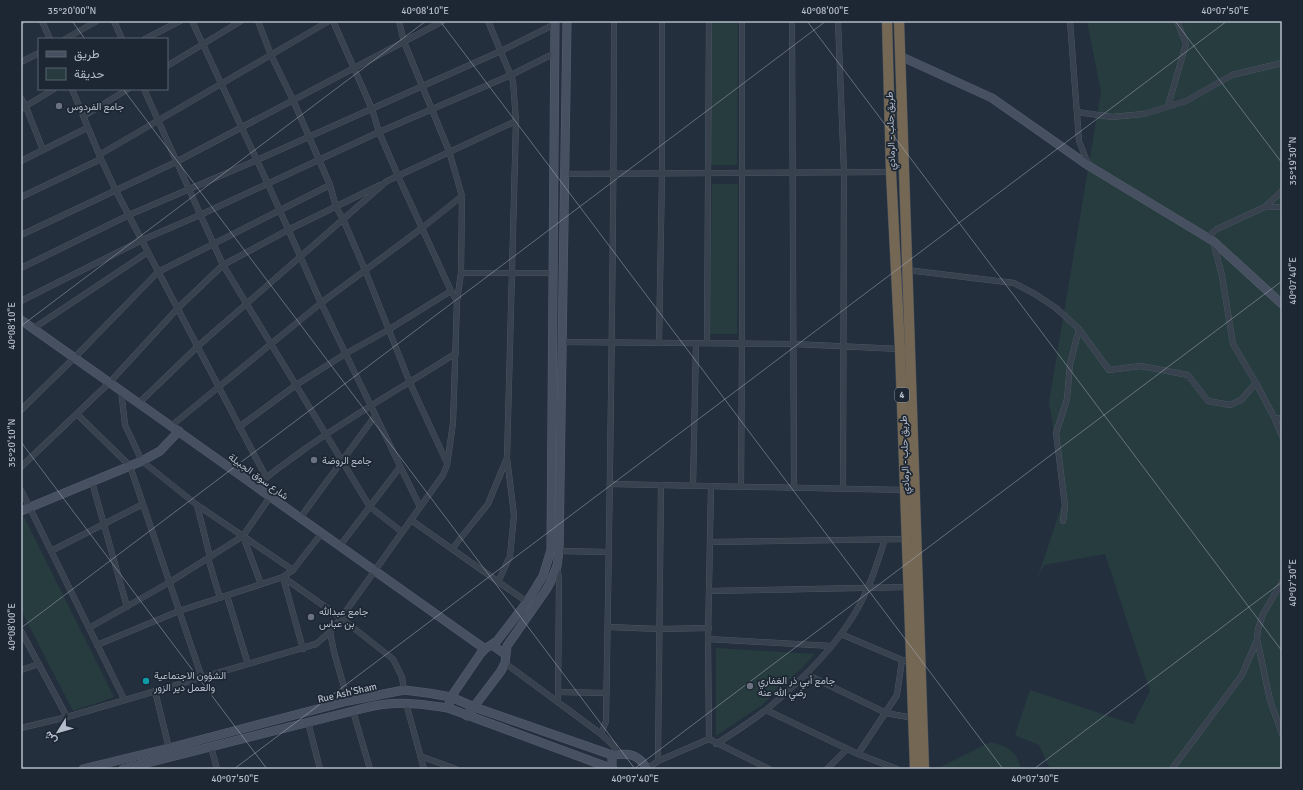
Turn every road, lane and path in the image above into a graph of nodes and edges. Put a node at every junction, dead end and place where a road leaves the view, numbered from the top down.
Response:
1 (42, 21) edge
2 (97, 21) edge
3 (114, 21) edge
4 (180, 21) edge
5 (192, 21) edge
6 (241, 21) edge
7 (258, 21) edge
8 (329, 21) edge
9 (333, 21) edge
10 (399, 21) edge
11 (443, 21) edge
12 (488, 21) edge
13 (567, 21) edge
14 (614, 21) edge
15 (662, 21) edge
16 (709, 21) edge
17 (742, 21) edge
18 (792, 21) edge
19 (838, 21) edge
20 (887, 21) edge
21 (899, 21) edge
22 (1070, 21) edge
23 (1177, 21) edge
24 (555, 23) edge
25 (50, 38) edge
26 (67, 38) edge
27 (122, 38) edge
28 (147, 38) edge
29 (404, 42) junction
30 (203, 44) junction
31 (501, 51) junction
32 (555, 53) junction
33 (38, 54) edge
34 (271, 55) junction
35 (900, 56) junction
36 (21, 62) edge
37 (1282, 63) edge
38 (168, 65) edge
39 (354, 68) junction
40 (511, 75) junction
41 (221, 84) junction
42 (422, 86) junction
43 (52, 90) edge
44 (72, 90) edge
45 (126, 90) edge
46 (144, 90) edge
47 (21, 98) edge
48 (293, 100) junction
49 (1168, 106) junction
50 (23, 108) edge
51 (372, 109) junction
52 (432, 110) junction
53 (1077, 112) junction
54 (84, 116) junction
55 (158, 121) junction
56 (516, 121) junction
57 (87, 128) junction
58 (241, 128) junction
59 (379, 132) junction
60 (308, 136) junction
61 (43, 150) junction
62 (449, 152) junction
63 (100, 157) junction
64 (257, 160) junction
65 (320, 160) junction
66 (21, 161) edge
67 (176, 162) junction
68 (1089, 166) junction
69 (742, 172) junction
70 (793, 172) junction
71 (844, 172) junction
72 (891, 172) junction
73 (614, 173) junction
74 (662, 173) junction
75 (708, 173) junction
76 (565, 174) junction
77 (398, 176) junction
78 (387, 181) junction
79 (268, 184) junction
80 (330, 185) junction
81 (189, 190) junction
82 (116, 191) junction
83 (1282, 192) edge
84 (462, 196) junction
85 (21, 197) edge
86 (336, 207) junction
87 (1265, 207) junction
88 (1282, 207) edge
89 (280, 210) junction
90 (129, 215) junction
91 (200, 215) junction
92 (343, 219) junction
93 (422, 228) junction
94 (288, 230) junction
95 (21, 235) edge
96 (1211, 239) junction
97 (142, 240) junction
98 (213, 243) junction
99 (148, 252) junction
100 (301, 257) junction
101 (223, 265) junction
102 (21, 268) edge
103 (365, 270) junction
104 (907, 270) junction
105 (158, 272) junction
106 (461, 273) junction
107 (512, 273) junction
108 (552, 273) junction
109 (451, 291) junction
110 (21, 301) edge
111 (458, 301) junction
112 (321, 303) junction
113 (248, 304) junction
114 (1282, 304) edge
115 (178, 308) junction
116 (22, 322) edge
117 (34, 328) junction
118 (388, 330) junction
119 (1078, 330) junction
120 (562, 342) junction
121 (611, 342) junction
122 (659, 343) junction
123 (696, 343) junction
124 (707, 343) junction
125 (271, 344) junction
126 (742, 344) junction
127 (794, 344) junction
128 (198, 346) junction
129 (844, 346) junction
130 (900, 349) junction
131 (456, 353) junction
132 (345, 354) junction
133 (75, 358) junction
134 (110, 382) junction
135 (410, 383) junction
136 (1256, 383) junction
137 (296, 385) junction
138 (218, 387) junction
139 (121, 390) junction
140 (139, 403) junction
141 (370, 407) junction
142 (21, 410) edge
143 (77, 414) junction
144 (375, 416) junction
145 (1282, 418) edge
146 (1275, 419) junction
147 (172, 426) junction
148 (239, 427) junction
149 (179, 431) junction
150 (327, 434) junction
151 (1282, 436) edge
152 (507, 458) junction
153 (342, 459) junction
154 (142, 462) junction
155 (447, 465) junction
156 (130, 466) junction
157 (21, 467) edge
158 (400, 467) junction
159 (266, 477) junction
160 (92, 482) junction
161 (610, 484) junction
162 (661, 485) junction
163 (693, 486) junction
164 (711, 486) junction
165 (741, 486) junction
166 (256, 487) junction
167 (794, 488) junction
168 (843, 488) junction
169 (21, 490) edge
170 (905, 490) junction
171 (270, 497) junction
172 (143, 504) junction
173 (197, 505) junction
174 (370, 507) junction
175 (420, 507) junction
176 (25, 510) edge
177 (300, 518) junction
178 (411, 520) junction
179 (1063, 521) dead end
180 (104, 524) junction
181 (402, 532) junction
182 (321, 534) junction
183 (243, 536) junction
184 (885, 539) junction
185 (907, 539) junction
186 (710, 542) junction
187 (339, 547) junction
188 (452, 549) junction
189 (52, 551) junction
190 (559, 551) junction
191 (609, 552) junction
192 (209, 558) junction
193 (557, 566) junction
194 (293, 570) junction
195 (374, 571) junction
196 (283, 577) junction
197 (170, 582) junction
198 (498, 582) junction
199 (1282, 582) edge
200 (261, 584) junction
201 (909, 588) junction
202 (868, 589) junction
203 (709, 591) junction
204 (227, 596) junction
205 (220, 598) junction
206 (527, 602) junction
207 (127, 607) junction
208 (179, 611) junction
209 (341, 618) junction
210 (608, 627) junction
211 (89, 628) junction
212 (709, 628) junction
213 (660, 629) junction
214 (21, 631) edge
215 (330, 632) junction
216 (841, 634) junction
217 (708, 638) junction
218 (1257, 639) junction
219 (97, 645) junction
220 (831, 646) junction
221 (488, 647) junction
222 (303, 649) junction
223 (505, 654) junction
224 (906, 661) junction
225 (505, 663) junction
226 (39, 664) junction
227 (248, 664) junction
228 (21, 670) edge
229 (806, 674) junction
230 (202, 678) junction
231 (404, 690) junction
232 (155, 691) junction
233 (558, 692) junction
234 (606, 693) junction
235 (451, 697) junction
236 (124, 699) junction
237 (348, 701) junction
238 (558, 702) junction
239 (406, 703) junction
240 (474, 707) junction
241 (448, 708) junction
242 (766, 710) junction
243 (353, 711) junction
244 (886, 713) junction
245 (467, 716) junction
246 (67, 717) junction
247 (913, 718) junction
248 (308, 722) junction
249 (21, 728) edge
250 (601, 734) junction
251 (1282, 734) edge
252 (709, 739) junction
253 (716, 744) junction
254 (212, 747) junction
255 (169, 748) junction
256 (847, 749) junction
257 (858, 754) junction
258 (615, 755) junction
259 (420, 756) junction
260 (658, 761) junction
261 (83, 769) edge
262 (123, 769) edge
263 (217, 769) edge
264 (320, 769) edge
265 (370, 769) edge
266 (424, 769) edge
267 (456, 769) edge
268 (612, 769) edge
269 (647, 769) edge
270 (769, 769) edge
271 (827, 769) edge
272 (897, 769) edge
273 (922, 769) edge
274 (1172, 769) edge

1 - 25 street
2 - 26 street
3 - 27 street
4 - 28 street
5 - 30 street
6 - 30 street
7 - 34 street
8 - 34 street
9 - 39 street
10 - 29 street
11 - 29 street
12 - 31 street
13 - 76 street
14 - 73 street
15 - 74 street
16 - 75 street
17 - 69 street
18 - 70 street
19 - 71 street
20 - 72 highway, طريق حلب - الرمادي / 4
21 - 35 highway, طريق حلب - الرمادي / 4
22 - 53 street
23 - 49 street
24 - 31 street
24 - 32 street
29 - 39 street
29 - 42 street
30 - 38 street
30 - 41 street
31 - 40 street
31 - 42 street
32 - 40 street
32 - 108 street
33 - 36 street
34 - 41 street
34 - 48 street
35 - 68 street
35 - 104 highway, طريق حلب - الرمادي / 4
37 - 49 street
39 - 48 street
39 - 51 street
40 - 52 street
40 - 56 street
41 - 55 street
41 - 58 street
42 - 51 street
42 - 52 street
43 - 50 street
44 - 54 street
45 - 54 street
46 - 55 street
47 - 50 street
48 - 58 street
48 - 60 street
49 - 53 street
50 - 61 street
51 - 59 street
51 - 60 street
52 - 59 street
52 - 62 street
53 - 68 street
54 - 57 street
55 - 63 street
55 - 67 street
56 - 62 street
56 - 107 street
57 - 61 street
57 - 63 street
58 - 64 street
58 - 67 street
59 - 65 street
59 - 77 street
60 - 64 street
60 - 65 street
61 - 66 street
62 - 77 street
62 - 84 street
63 - 82 street
63 - 85 street
64 - 79 street
64 - 81 street
65 - 79 street
65 - 80 street
67 - 81 street
67 - 82 street
68 - 96 street
69 - 70 street
69 - 75 street
69 - 126 street
70 - 71 street
70 - 127 street
71 - 72 street
71 - 129 street
72 - 130 highway, طريق حلب - الرمادي / 4
73 - 74 street
73 - 76 street
73 - 121 street
74 - 75 street
74 - 122 street
75 - 124 street
76 - 120 street
77 - 78 street
77 - 93 street
78 - 86 street
78 - 92 street
79 - 89 street
79 - 91 street
80 - 86 street
80 - 89 street
81 - 90 street
81 - 91 street
82 - 90 street
82 - 95 street
83 - 87 street
84 - 93 street
84 - 106 street
86 - 92 street
86 - 94 street
87 - 88 street
87 - 96 street
89 - 94 street
89 - 98 street
90 - 97 street
90 - 102 street
91 - 97 street
91 - 98 street
92 - 100 street
92 - 103 street
93 - 103 street
93 - 109 street
94 - 100 street
94 - 101 street
96 - 114 street
96 - 136 street
97 - 99 street
97 - 110 street
98 - 101 street
98 - 105 street
99 - 105 street
99 - 117 street
100 - 112 street
100 - 113 street
101 - 113 street
101 - 115 street
103 - 112 street
103 - 118 street
104 - 119 street
104 - 273 highway, طريق حلب - الرمادي / 4
105 - 115 street
105 - 133 street
106 - 107 street
106 - 111 street
107 - 108 street
107 - 152 street
108 - 206 street
109 - 111 street
109 - 118 street
111 - 131 street
112 - 125 street
112 - 132 street
113 - 125 street
113 - 128 street
115 - 128 street
115 - 134 street
116 - 117 street, شارع سوق الجبيلة
117 - 133 street, شارع سوق الجبيلة
118 - 132 street
118 - 135 street
119 - 136 street
119 - 179 street
120 - 121 street
120 - 190 street
121 - 122 street
121 - 161 street
122 - 123 street
123 - 124 street
123 - 163 street
124 - 126 street
125 - 137 street
125 - 138 street
126 - 127 street
126 - 165 street
127 - 129 street
127 - 167 street
128 - 138 street
128 - 140 street
129 - 130 street
129 - 168 street
130 - 170 highway, طريق حلب - الرمادي / 4
131 - 135 street
131 - 155 street
132 - 137 street
132 - 141 street
133 - 134 street, شارع سوق الجبيلة
133 - 142 street
134 - 139 street, شارع سوق الجبيلة
134 - 143 street
135 - 141 street
135 - 155 street
136 - 146 street
137 - 148 street
137 - 150 street
138 - 147 street
138 - 148 street
139 - 140 street, شارع سوق الجبيلة
139 - 154 street
140 - 147 street, شارع سوق الجبيلة
141 - 144 street
141 - 150 street
143 - 156 street
143 - 157 street
144 - 153 street
144 - 158 street
145 - 146 street
146 - 151 street
147 - 149 street, شارع سوق الجبيلة
148 - 159 street
149 - 154 street
149 - 166 street, شارع سوق الجبيلة
150 - 153 street
150 - 159 street
152 - 188 street
152 - 198 street
153 - 174 street
153 - 177 street
154 - 156 street
154 - 173 street
155 - 175 street
156 - 160 street
156 - 172 street
158 - 174 street
158 - 175 street
159 - 166 street
160 - 176 street
160 - 180 street
161 - 162 street
161 - 191 street
162 - 163 street
162 - 213 street
163 - 164 street
164 - 165 street
164 - 186 street
165 - 167 street
166 - 171 street, شارع سوق الجبيلة
167 - 168 street
168 - 170 street
169 - 176 street
170 - 185 highway, طريق حلب - الرمادي / 4
171 - 177 street, شارع سوق الجبيلة
171 - 183 street
172 - 180 street
172 - 197 street
173 - 183 street
173 - 192 street
174 - 181 street
174 - 187 street
175 - 178 street
176 - 189 street
177 - 182 street, شارع سوق الجبيلة
178 - 181 street
178 - 188 street
180 - 189 street
180 - 207 street
181 - 195 street
182 - 187 street, شارع سوق الجبيلة
182 - 194 street
183 - 192 street
183 - 194 street
183 - 200 street
184 - 185 street
184 - 186 street
184 - 202 street
185 - 201 highway, طريق حلب - الرمادي / 4
186 - 203 street
187 - 195 street, شارع سوق الجبيلة
188 - 198 street
189 - 211 street
190 - 191 street
190 - 193 street
191 - 210 street
192 - 197 street
192 - 205 street
193 - 223 street
193 - 233 street
194 - 196 street
195 - 209 street
195 - 221 street, شارع سوق الجبيلة
196 - 200 street
196 - 209 street
196 - 222 street
197 - 207 street
197 - 208 street
198 - 206 street
199 - 218 street
200 - 204 street
201 - 202 street
201 - 224 highway, طريق حلب - الرمادي / 4
202 - 203 street
202 - 216 street
203 - 212 street
204 - 205 street
204 - 227 street
205 - 208 street
206 - 221 street
207 - 211 street
208 - 219 street
208 - 230 street
209 - 215 street
209 - 231 street
210 - 213 street
210 - 234 street
211 - 219 street
212 - 213 street
212 - 217 street
213 - 260 street
214 - 226 street
215 - 222 street
215 - 237 street
216 - 220 street
216 - 224 street
217 - 220 street
217 - 252 street
218 - 251 street
218 - 274 street
219 - 236 street
220 - 229 street
221 - 223 street, شارع سوق الجبيلة
221 - 235 street
222 - 227 street
223 - 225 street
224 - 244 street
224 - 247 highway, طريق حلب - الرمادي / 4
225 - 238 street
225 - 240 street
226 - 228 street
226 - 246 street
227 - 230 street
229 - 242 street
229 - 244 street
230 - 232 street
231 - 235 street, Rue Ash'Sham
231 - 237 street, Rue Ash'Sham
232 - 236 street
232 - 255 street
233 - 234 street
233 - 238 street
234 - 250 street
235 - 240 street, Rue Ash'Sham
235 - 241 street
236 - 246 street
237 - 255 street, Rue Ash'Sham
238 - 250 street
239 - 241 street, Rue Ash'Sham
239 - 243 street, Rue Ash'Sham
239 - 259 street
240 - 245 street
240 - 258 street, Rue Ash'Sham
241 - 245 street, Rue Ash'Sham
242 - 253 street
242 - 256 street
243 - 248 street, Rue Ash'Sham
243 - 265 street
244 - 247 street
244 - 257 street
245 - 268 street, Rue Ash'Sham
246 - 249 street
247 - 273 highway, طريق حلب - الرمادي / 4
248 - 254 street, Rue Ash'Sham
248 - 264 street
250 - 258 street
252 - 253 street
252 - 260 street
253 - 270 street
254 - 262 street, Rue Ash'Sham
254 - 263 street
255 - 261 street, Rue Ash'Sham
256 - 257 street
256 - 271 street
257 - 272 street
258 - 268 street
258 - 269 street, Rue Ash'Sham
259 - 266 street
259 - 267 street
260 - 269 street

